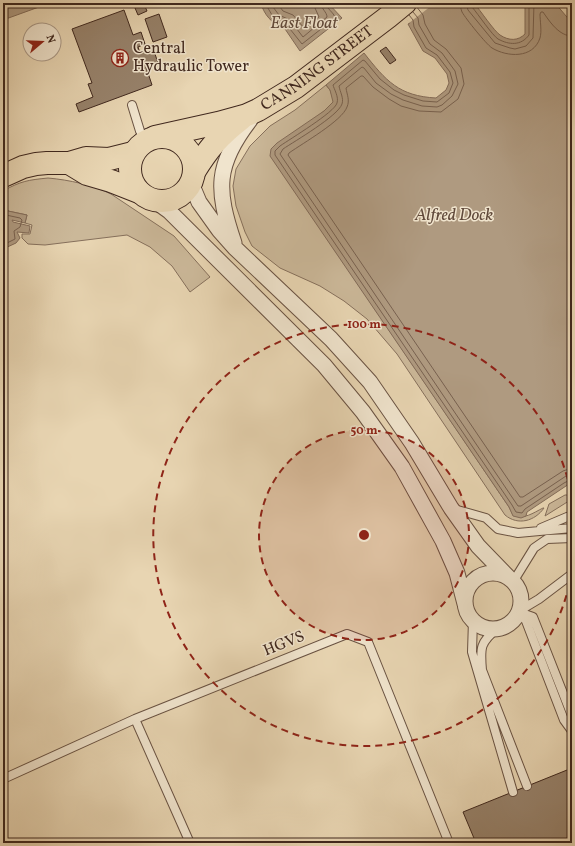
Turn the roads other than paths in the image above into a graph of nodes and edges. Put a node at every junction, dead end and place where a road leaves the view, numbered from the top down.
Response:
1 (401, 6) edge
2 (132, 105) dead end
3 (252, 112) junction
4 (145, 144) junction
5 (69, 163) junction
6 (3, 176) edge
7 (192, 178) junction
8 (147, 196) junction
9 (235, 248) junction
10 (451, 508) junction
11 (572, 516) edge
12 (572, 528) edge
13 (535, 531) junction
14 (572, 538) edge
15 (572, 574) edge
16 (511, 580) junction
17 (465, 604) junction
18 (518, 611) junction
19 (473, 620) junction
20 (498, 628) junction
21 (535, 633) junction
22 (571, 715) edge
23 (135, 719) junction
24 (572, 731) edge
25 (3, 778) edge
26 (527, 786) dead end
27 (513, 792) dead end
28 (190, 843) edge
29 (449, 843) edge

1 - 3 highway, CANNING STREET
2 - 4 lane
3 - 4 highway, CANNING STREET
3 - 7 highway, CANNING STREET
3 - 9 street
4 - 5 highway, CANNING STREET
4 - 7 highway
4 - 8 highway
5 - 6 highway, CANNING STREET
5 - 8 highway
7 - 8 highway
7 - 9 street
8 - 17 street
9 - 10 street
10 - 13 lane
10 - 16 street
11 - 13 lane
12 - 13 lane
14 - 16 lane
15 - 18 lane
16 - 17 street
16 - 18 street
17 - 19 street
18 - 20 street
18 - 21 lane
19 - 20 street
19 - 27 lane
20 - 26 lane
21 - 22 lane
21 - 24 lane
23 - 25 lane, HGVS
23 - 28 lane
23 - 29 lane, HGVS

